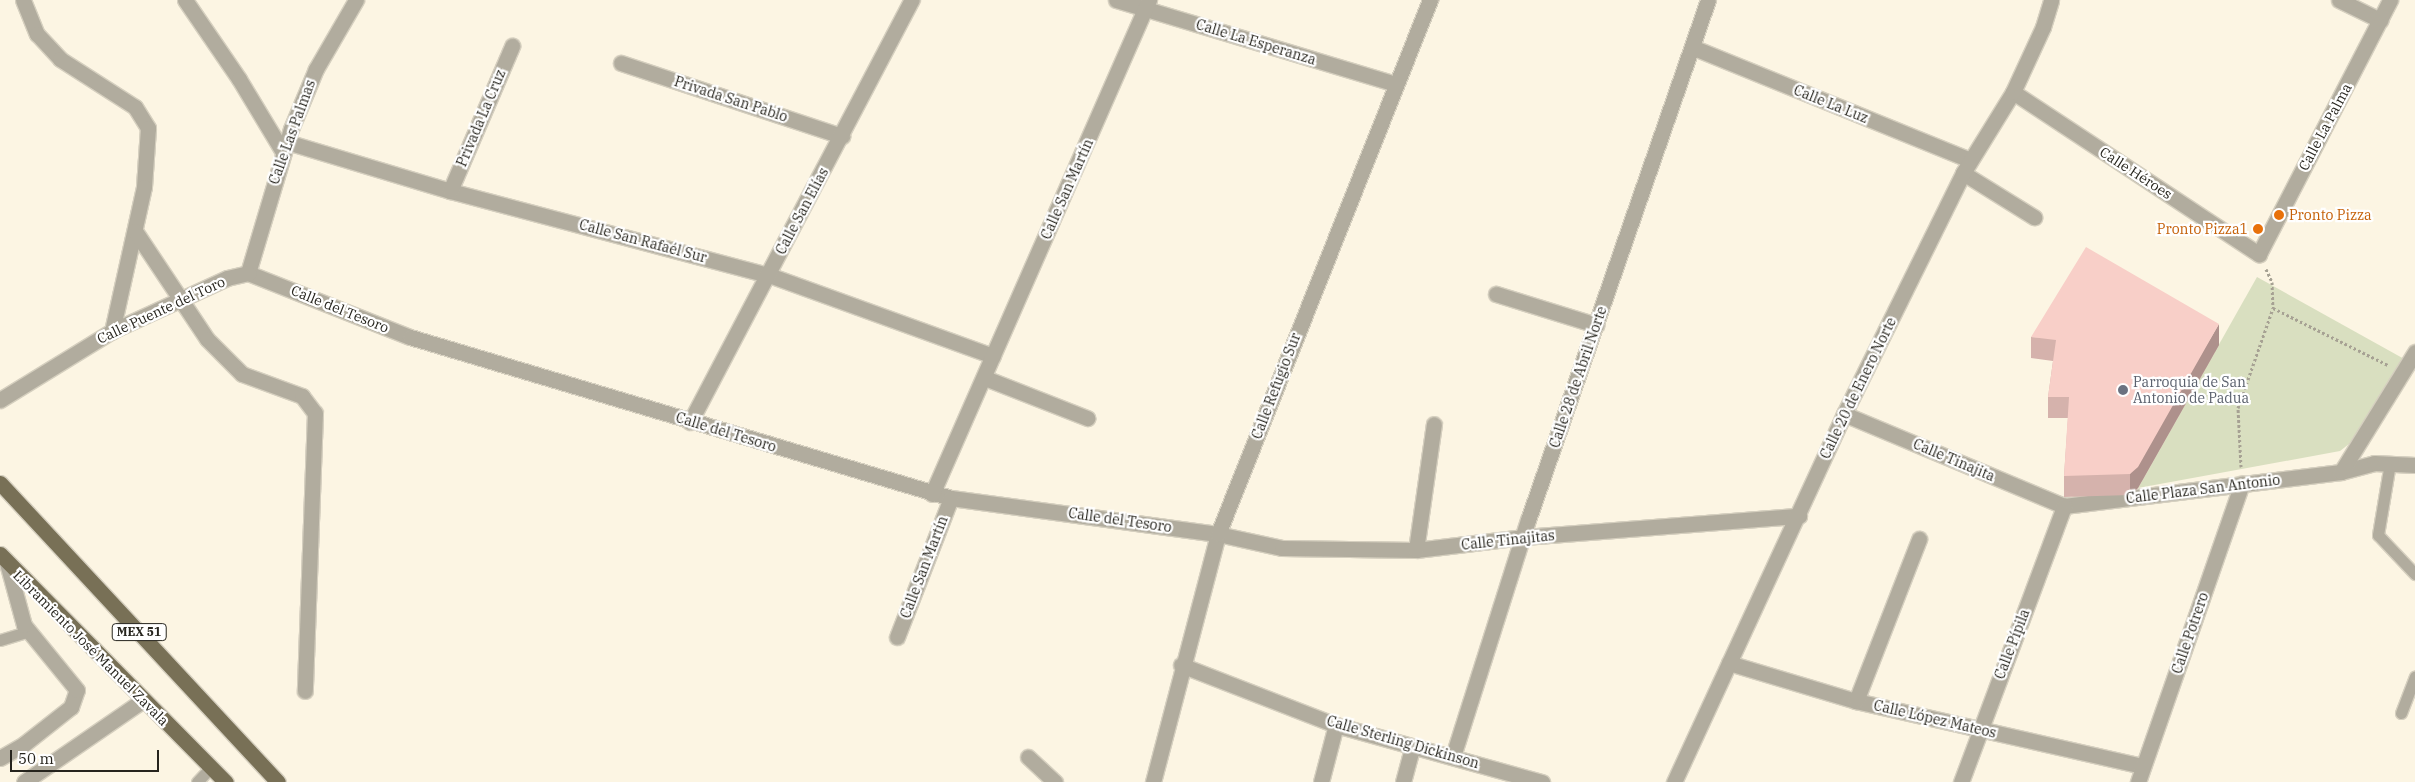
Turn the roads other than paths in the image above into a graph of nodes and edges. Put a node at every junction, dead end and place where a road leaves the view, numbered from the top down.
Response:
1 (23, 0) edge
2 (185, 0) edge
3 (356, 0) edge
4 (912, 0) edge
5 (1116, 0) edge
6 (1430, 0) edge
7 (1708, 0) edge
8 (2051, 0) edge
9 (2339, 0) edge
10 (2390, 0) edge
11 (1148, 4) edge
12 (2380, 20) junction
13 (512, 46) dead end
14 (1692, 47) junction
15 (621, 63) dead end
16 (1396, 84) junction
17 (2013, 92) junction
18 (842, 136) junction
19 (285, 147) junction
20 (1967, 166) junction
21 (450, 191) junction
22 (2034, 217) dead end
23 (135, 231) junction
24 (2259, 254) joint
25 (248, 273) junction
26 (769, 275) junction
27 (1496, 294) dead end
28 (182, 299) junction
29 (1596, 325) junction
30 (112, 330) junction
31 (2415, 352) edge
32 (994, 356) junction
33 (985, 378) junction
34 (0, 400) edge
35 (1844, 414) junction
36 (1087, 418) dead end
37 (690, 422) junction
38 (1434, 424) dead end
39 (2390, 463) junction
40 (2415, 464) edge
41 (2341, 472) junction
42 (0, 483) edge
43 (2242, 484) junction
44 (932, 494) junction
45 (951, 498) junction
46 (2064, 506) junction
47 (1799, 516) junction
48 (1218, 534) junction
49 (1524, 537) junction
50 (1919, 539) dead end
51 (1416, 550) junction
52 (4, 558) edge
53 (2415, 574) edge
54 (29, 631) junction
55 (896, 637) dead end
56 (0, 640) edge
57 (1729, 663) junction
58 (1181, 664) junction
59 (2415, 677) edge
60 (305, 691) dead end
61 (142, 701) junction
62 (1856, 701) junction
63 (2401, 713) dead end
64 (1336, 725) junction
65 (1979, 730) junction
66 (1412, 748) junction
67 (1453, 756) junction
68 (1028, 757) dead end
69 (0, 758) edge
70 (2143, 766) junction
71 (211, 767) junction
72 (24, 782) edge
73 (197, 782) edge
74 (226, 782) edge
75 (278, 782) edge
76 (1055, 782) edge
77 (1153, 782) edge
78 (1321, 782) edge
79 (1403, 782) edge
80 (1542, 782) edge
81 (1674, 782) edge
82 (1961, 782) edge
83 (2138, 782) edge

1 - 23 street
2 - 19 street
3 - 19 street, Calle Las Palmas
4 - 18 street, Calle San Elías
5 - 11 street, Calle La Esperanza
6 - 16 street, Calle Refugio Sur
7 - 14 street, Calle 28 de Abril Norte
8 - 17 street, Calle 20 de Enero Norte
9 - 12 street
10 - 12 street, Calle La Palma
11 - 16 street, Calle La Esperanza
11 - 32 street, Calle San Martín
12 - 24 street, Calle La Palma
13 - 21 street, Privada La Cruz
14 - 20 street, Calle La Luz
14 - 29 street, Calle 28 de Abril Norte
15 - 18 street, Privada San Pablo
16 - 48 street, Calle Refugio Sur
17 - 20 street, Calle 20 de Enero Norte
17 - 24 street, Calle Héroes
18 - 26 street, Calle San Elías
19 - 21 street, Calle San Rafaél Sur
19 - 25 street, Calle Las Palmas
20 - 22 street, Calle La Luz
20 - 35 street, Calle 20 de Enero Norte
21 - 26 street, Calle San Rafaél Sur
23 - 28 street
23 - 30 street
25 - 28 street, Calle Puente del Toro
25 - 37 street, Calle del Tesoro
26 - 32 street, Calle San Rafaél Sur
26 - 37 street, Calle San Elías
27 - 29 street
28 - 30 street, Calle Puente del Toro
28 - 60 street
29 - 49 street, Calle 28 de Abril Norte
30 - 34 street, Calle Puente del Toro
31 - 41 street
32 - 33 street, Calle San Martín
33 - 36 street
33 - 44 street, Calle San Martín
35 - 46 street, Calle Tinajita
35 - 47 street, Calle 20 de Enero Norte
37 - 44 street, Calle del Tesoro
38 - 51 street
39 - 40 street, Calle Plaza San Antonio
39 - 41 street, Calle Plaza San Antonio
39 - 53 lane
41 - 43 street, Calle Plaza San Antonio
42 - 75 main road, MEX 51
43 - 46 street, Calle Plaza San Antonio
43 - 70 street, Calle Potrero
44 - 45 street, Calle del Tesoro
45 - 48 street, Calle del Tesoro
45 - 55 street, Calle San Martín
46 - 65 street, Calle Pípila
47 - 49 street, Calle Tinajitas
47 - 57 street, Calle 20 de Enero Norte
48 - 51 street, Calle Tinajitas
48 - 58 street, Calle Refugio Sur
49 - 51 street, Calle Tinajitas
49 - 67 street, Calle 28 de Abril Norte
50 - 62 street
52 - 54 street
52 - 61 main road, Libramiento José Manuel Zavala / MEX 51
54 - 56 lane
54 - 69 street
57 - 62 street, Calle López Mateos
57 - 81 street, Calle 20 de Enero Norte
58 - 64 street, Calle Sterling Dickinson
58 - 77 street, Calle Refugio Sur
59 - 63 lane
61 - 71 main road, Libramiento José Manuel Zavala / MEX 51
61 - 72 street
62 - 65 street, Calle López Mateos
64 - 66 street, Calle Sterling Dickinson
64 - 78 street
65 - 70 street, Calle López Mateos
65 - 82 street, Calle Pípila
66 - 67 street, Calle Sterling Dickinson
66 - 79 street
67 - 80 street, Calle Sterling Dickinson
68 - 76 street
70 - 83 street, Calle Potrero
71 - 73 lane
71 - 74 main road, Libramiento José Manuel Zavala / MEX 51

